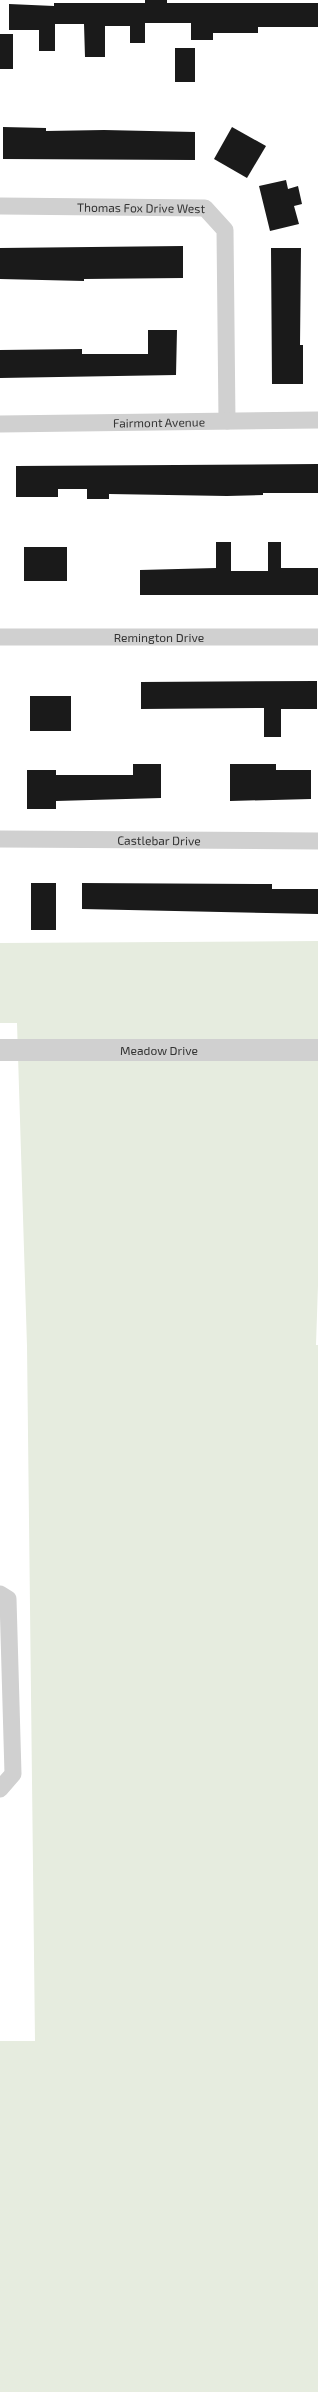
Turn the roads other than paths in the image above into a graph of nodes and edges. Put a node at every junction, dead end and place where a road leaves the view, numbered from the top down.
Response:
1 (0, 206) edge
2 (318, 420) edge
3 (227, 421) junction
4 (0, 424) edge
5 (318, 636) edge
6 (0, 637) edge
7 (0, 839) edge
8 (318, 841) edge
9 (0, 1050) edge
10 (318, 1050) edge
11 (0, 1594) edge
12 (0, 1789) edge

1 - 3 street, Thomas Fox Drive West
2 - 3 street, Fairmont Avenue
3 - 4 street, Fairmont Avenue
5 - 6 street, Remington Drive
7 - 8 street, Castlebar Drive
9 - 10 street, Meadow Drive
11 - 12 street

